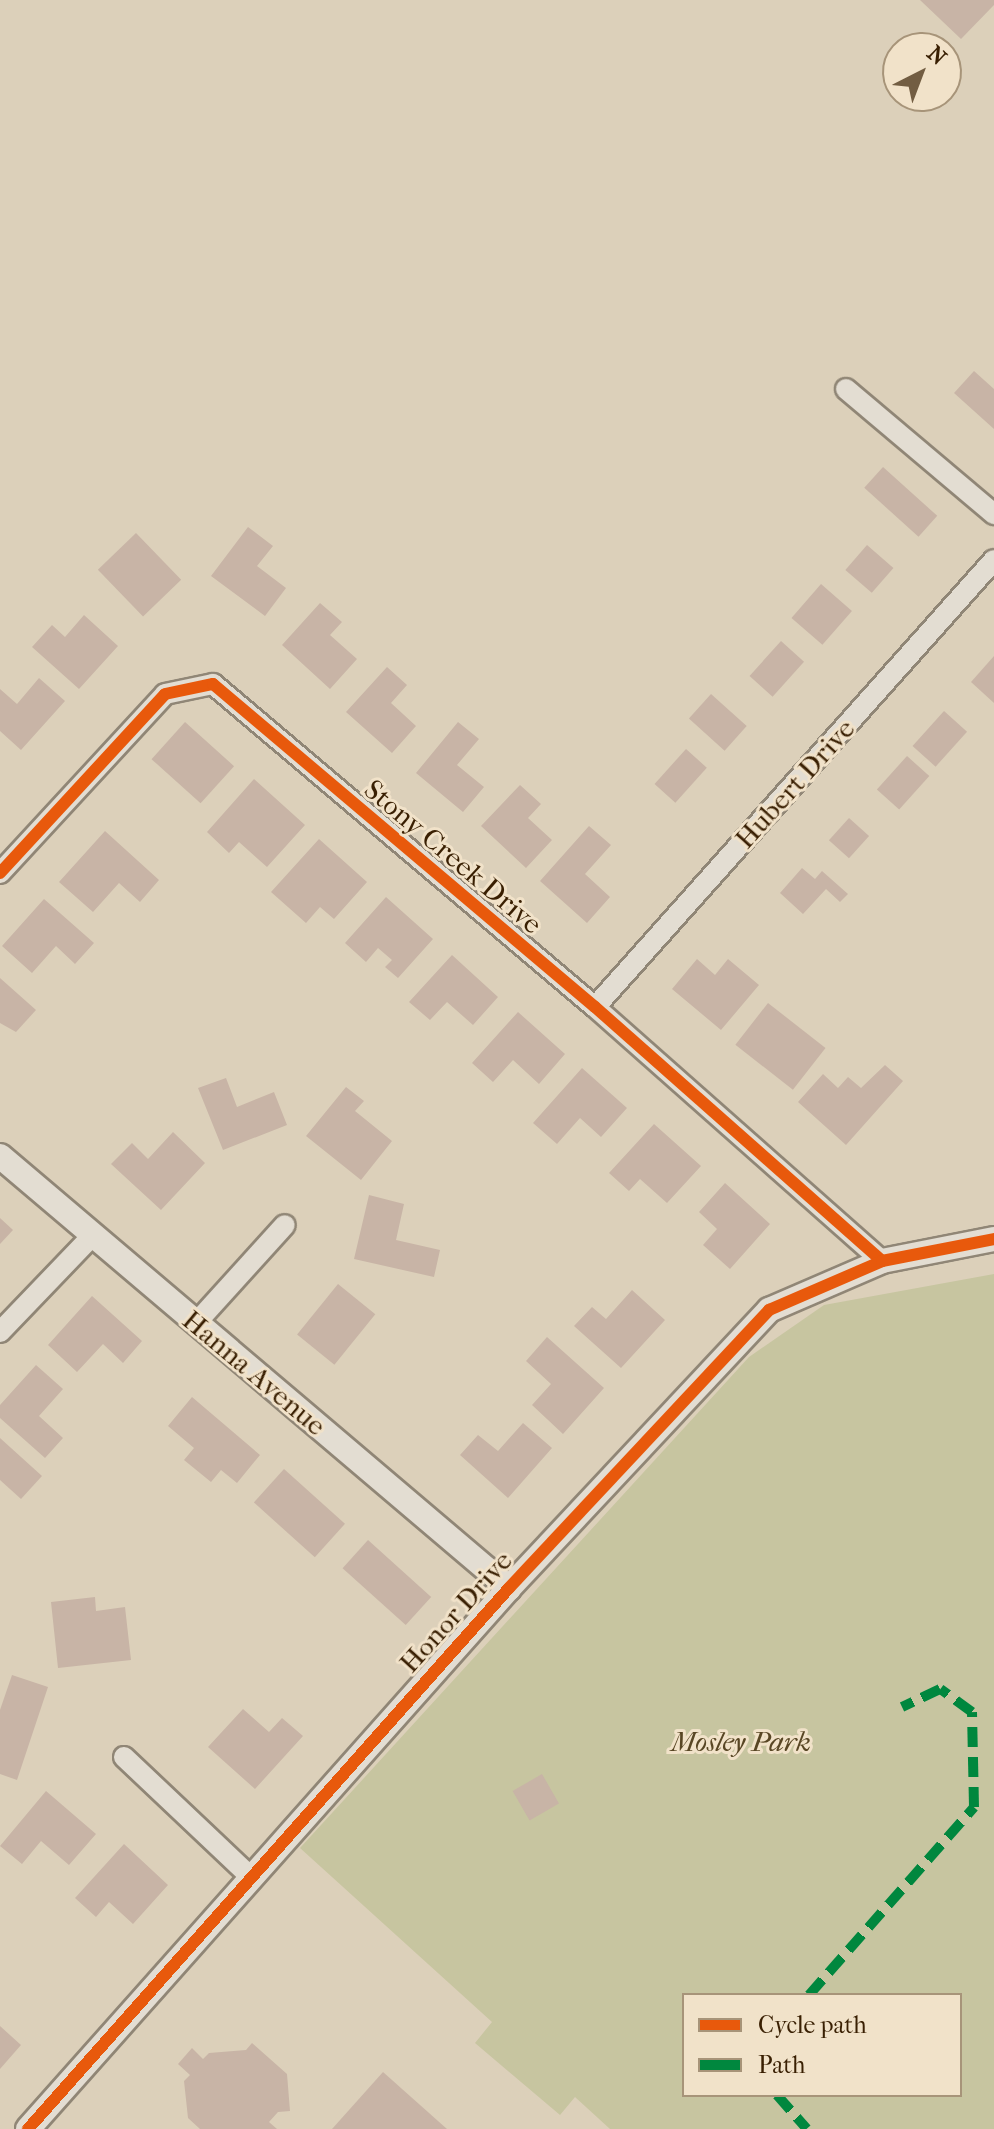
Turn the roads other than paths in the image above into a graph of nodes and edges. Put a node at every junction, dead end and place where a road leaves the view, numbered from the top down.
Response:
1 (846, 389) dead end
2 (994, 514) edge
3 (994, 560) edge
4 (0, 873) edge
5 (595, 1007) junction
6 (0, 1156) edge
7 (285, 1225) dead end
8 (92, 1236) junction
9 (994, 1239) edge
10 (882, 1261) junction
11 (196, 1323) junction
12 (0, 1332) edge
13 (509, 1588) junction
14 (124, 1757) dead end
15 (252, 1878) junction
16 (28, 2129) edge

1 - 2 street
3 - 5 street, Hubert Drive
4 - 5 street, Stony Creek Drive
5 - 10 street, Stony Creek Drive
6 - 8 street, Hanna Avenue
7 - 11 street
8 - 11 street, Hanna Avenue
8 - 12 street
9 - 10 street, Honor Drive
10 - 13 street, Honor Drive
11 - 13 street, Hanna Avenue
13 - 15 street, Honor Drive
14 - 15 street
15 - 16 street, Honor Drive

